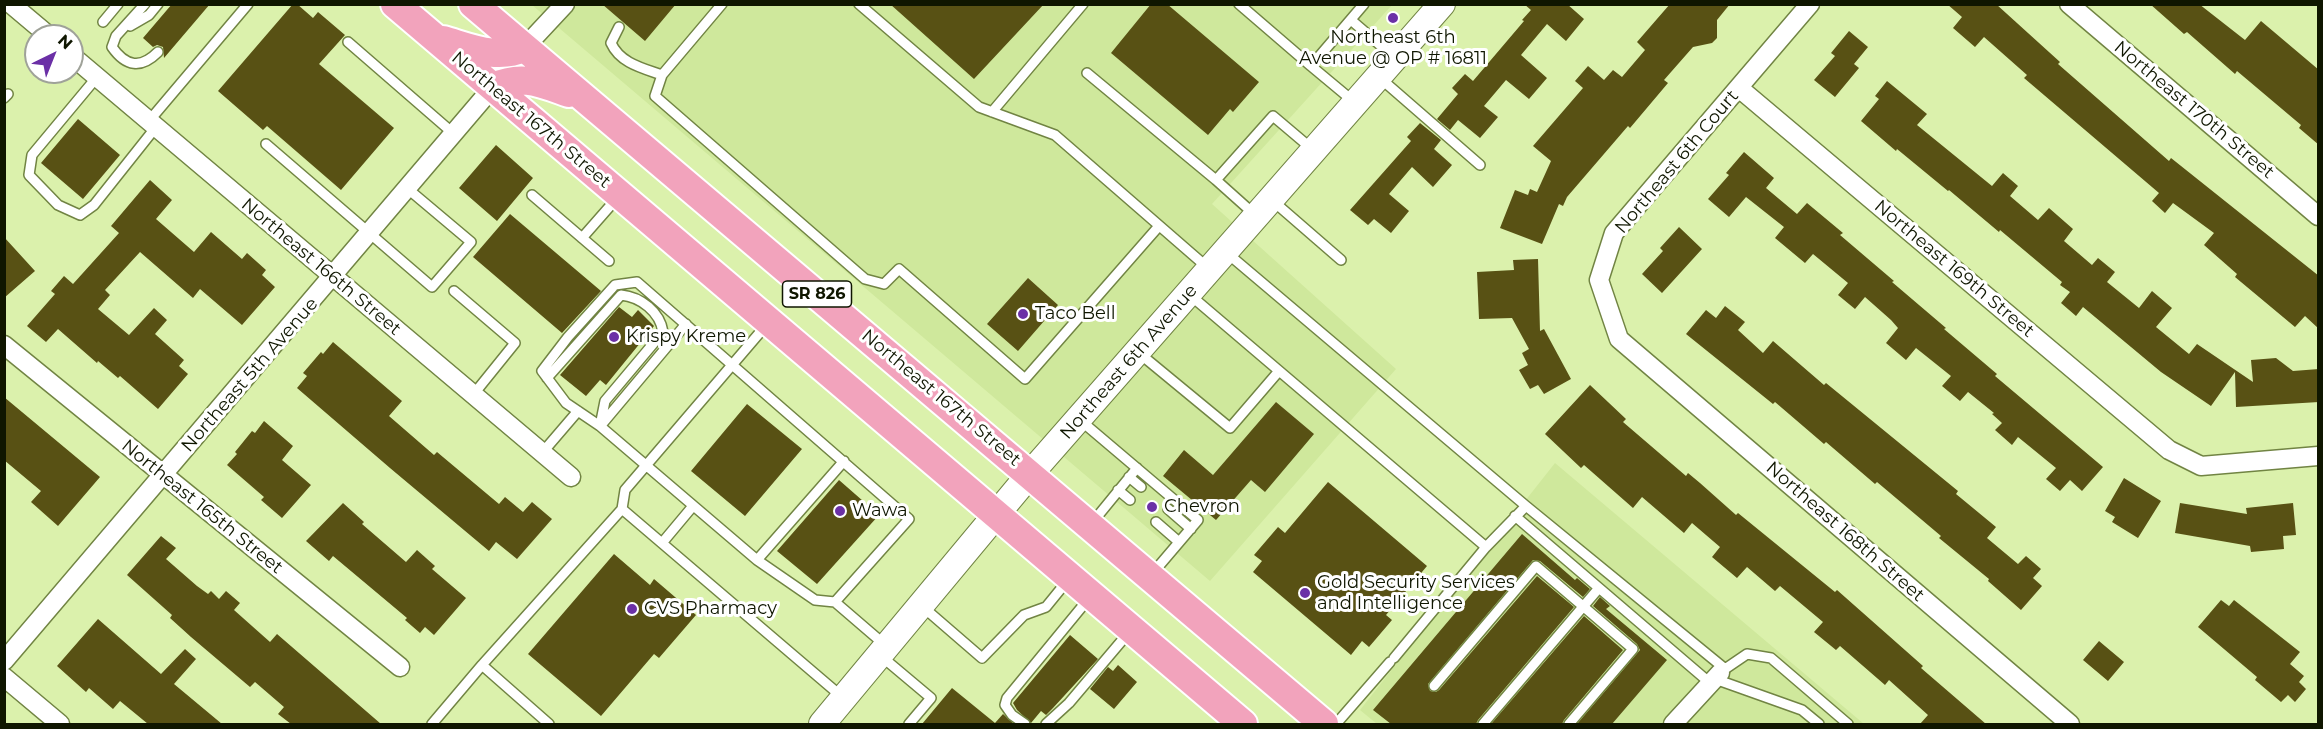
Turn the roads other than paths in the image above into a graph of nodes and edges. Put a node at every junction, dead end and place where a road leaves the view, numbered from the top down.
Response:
1 (118, 4) edge
2 (145, 4) edge
3 (158, 4) edge
4 (248, 4) edge
5 (395, 4) edge
6 (473, 4) edge
7 (565, 4) edge
8 (722, 4) edge
9 (859, 4) edge
10 (1083, 4) edge
11 (1239, 4) edge
12 (1364, 4) edge
13 (1442, 4) edge
14 (1810, 4) edge
15 (2069, 4) edge
16 (19, 7) edge
17 (1351, 20) junction
18 (103, 22) dead end
19 (37, 24) edge
20 (620, 27) dead end
21 (121, 31) junction
22 (435, 38) junction
23 (348, 42) dead end
24 (525, 48) junction
25 (158, 52) dead end
26 (1395, 58) junction
27 (84, 66) edge
28 (1311, 66) junction
29 (1088, 73) dead end
30 (662, 75) junction
31 (97, 77) junction
32 (1378, 77) junction
33 (493, 87) junction
34 (1739, 88) junction
35 (583, 97) junction
36 (1355, 104) junction
37 (992, 112) junction
38 (152, 124) junction
39 (454, 134) junction
40 (266, 144) dead end
41 (1314, 150) junction
42 (1480, 165) dead end
43 (1216, 180) junction
44 (408, 189) junction
45 (532, 195) dead end
46 (620, 195) junction
47 (1264, 207) junction
48 (2319, 216) edge
49 (1159, 226) junction
50 (370, 233) junction
51 (582, 238) junction
52 (1218, 260) junction
53 (1341, 260) dead end
54 (609, 261) dead end
55 (333, 278) junction
56 (454, 291) dead end
57 (1188, 294) junction
58 (769, 322) junction
59 (686, 324) junction
60 (1619, 339) joint
61 (4, 345) edge
62 (1137, 352) junction
63 (732, 364) junction
64 (1279, 371) junction
65 (547, 378) junction
66 (473, 395) junction
67 (578, 411) junction
68 (1078, 419) junction
69 (600, 426) junction
70 (542, 453) junction
71 (2319, 456) edge
72 (844, 461) junction
73 (646, 464) junction
74 (1137, 468) junction
75 (1030, 474) junction
76 (163, 476) junction
77 (571, 477) dead end
78 (1129, 477) junction
79 (1141, 487) dead end
80 (1118, 490) junction
81 (1130, 500) dead end
82 (693, 506) junction
83 (1526, 506) junction
84 (622, 509) junction
85 (1168, 509) dead end
86 (996, 514) junction
87 (1515, 516) junction
88 (1156, 522) dead end
89 (1090, 525) junction
90 (1191, 529) junction
91 (1179, 542) junction
92 (662, 543) junction
93 (1486, 547) junction
94 (757, 560) junction
95 (1151, 576) junction
96 (1070, 577) junction
97 (1599, 588) junction
98 (1092, 596) junction
99 (835, 602) junction
100 (921, 605) junction
101 (1583, 607) junction
102 (1131, 630) junction
103 (883, 651) junction
104 (4, 661) edge
105 (482, 664) junction
106 (400, 667) dead end
107 (1717, 676) junction
108 (4, 677) edge
109 (1434, 686) dead end
110 (843, 699) junction
111 (1230, 718) edge
112 (60, 724) edge
113 (432, 724) edge
114 (549, 724) edge
115 (822, 724) edge
116 (909, 724) edge
117 (1025, 724) edge
118 (1046, 724) edge
119 (1324, 724) edge
120 (1336, 724) edge
121 (1483, 724) edge
122 (1569, 724) edge
123 (1673, 724) edge
124 (1819, 724) edge
125 (1848, 724) edge
126 (2070, 724) edge

1 - 18 lane
2 - 21 lane
3 - 21 lane
4 - 38 lane
5 - 22 main road, Northeast 167th Street / SR 826
6 - 24 main road, Northeast 167th Street / SR 826
7 - 24 street
8 - 30 lane
9 - 37 lane
10 - 37 lane
11 - 28 lane
12 - 17 lane
13 - 26 main road, Northeast 6th Avenue
14 - 34 street, Northeast 6th Court
15 - 48 street, Northeast 170th Street
16 - 19 street
17 - 26 lane
17 - 28 lane
20 - 30 lane
21 - 25 lane
22 - 24 main road
22 - 33 main road, Northeast 167th Street / SR 826
23 - 39 lane
24 - 35 main road, Northeast 167th Street / SR 826
26 - 32 main road, Northeast 6th Avenue
27 - 31 street, Northeast 166th Street
28 - 36 lane
29 - 43 lane
30 - 49 lane
31 - 38 street, Northeast 166th Street
31 - 38 lane
32 - 36 main road, Northeast 6th Avenue
32 - 42 lane
33 - 35 main road
33 - 39 street, Northeast 5th Avenue
33 - 46 main road, Northeast 167th Street / SR 826
34 - 60 street, Northeast 6th Court
34 - 71 street, Northeast 169th Street
35 - 75 main road, Northeast 167th Street / SR 826
36 - 41 main road, Northeast 6th Avenue
37 - 49 lane
38 - 55 street, Northeast 166th Street
39 - 44 street, Northeast 5th Avenue
40 - 50 lane
41 - 43 lane
41 - 47 main road, Northeast 6th Avenue
43 - 47 lane
44 - 50 street, Northeast 5th Avenue
44 - 50 lane
45 - 51 lane
46 - 51 lane
46 - 58 main road, Northeast 167th Street / SR 826
47 - 52 main road, Northeast 6th Avenue
47 - 53 lane
49 - 52 lane
50 - 55 street, Northeast 5th Avenue
51 - 54 lane
52 - 57 main road, Northeast 6th Avenue
52 - 83 lane
55 - 66 street, Northeast 166th Street
55 - 76 street, Northeast 5th Avenue
56 - 66 lane
57 - 62 main road, Northeast 6th Avenue
57 - 64 lane
58 - 63 lane
58 - 86 main road, Northeast 167th Street / SR 826
59 - 63 lane
59 - 65 lane
59 - 69 lane
60 - 126 street, Northeast 168th Street
61 - 76 street, Northeast 165th Street
62 - 64 lane
62 - 68 main road, Northeast 6th Avenue
63 - 72 lane
63 - 73 lane
64 - 93 lane
65 - 67 lane
65 - 69 lane
66 - 70 street, Northeast 166th Street
67 - 69 lane
67 - 70 lane
68 - 74 lane
68 - 75 main road, Northeast 6th Avenue
69 - 73 lane
70 - 77 street, Northeast 166th Street
72 - 94 lane
72 - 99 lane
73 - 82 lane
73 - 84 lane
74 - 78 lane
74 - 90 lane
75 - 86 main road, Northeast 6th Avenue
75 - 89 main road, Northeast 167th Street / SR 826
76 - 104 street, Northeast 5th Avenue
76 - 106 street, Northeast 165th Street
78 - 79 lane
78 - 80 lane
80 - 81 lane
80 - 89 lane
82 - 92 lane
82 - 94 lane
83 - 87 lane
83 - 107 lane
84 - 92 lane
84 - 105 lane
85 - 90 lane
86 - 96 main road, Northeast 167th Street / SR 826
86 - 100 main road, Northeast 6th Avenue
87 - 93 lane
87 - 97 lane
88 - 91 lane
89 - 95 main road, Northeast 167th Street / SR 826
90 - 91 lane
91 - 95 lane
92 - 110 lane
93 - 120 lane
94 - 99 lane
95 - 119 main road, Northeast 167th Street / SR 826
96 - 98 main road, Northeast 167th Street / SR 826
96 - 100 lane
97 - 101 lane
97 - 107 lane
98 - 102 main road, Northeast 167th Street / SR 826
98 - 117 lane
99 - 103 lane
100 - 103 main road, Northeast 6th Avenue
101 - 109 lane
101 - 121 lane
101 - 122 lane
102 - 111 main road, Northeast 167th Street / SR 826
102 - 118 lane
103 - 110 main road, Northeast 6th Avenue
103 - 116 lane
105 - 113 lane
105 - 114 lane
107 - 123 street
107 - 124 lane
107 - 125 lane
108 - 112 street
110 - 115 main road, Northeast 6th Avenue

